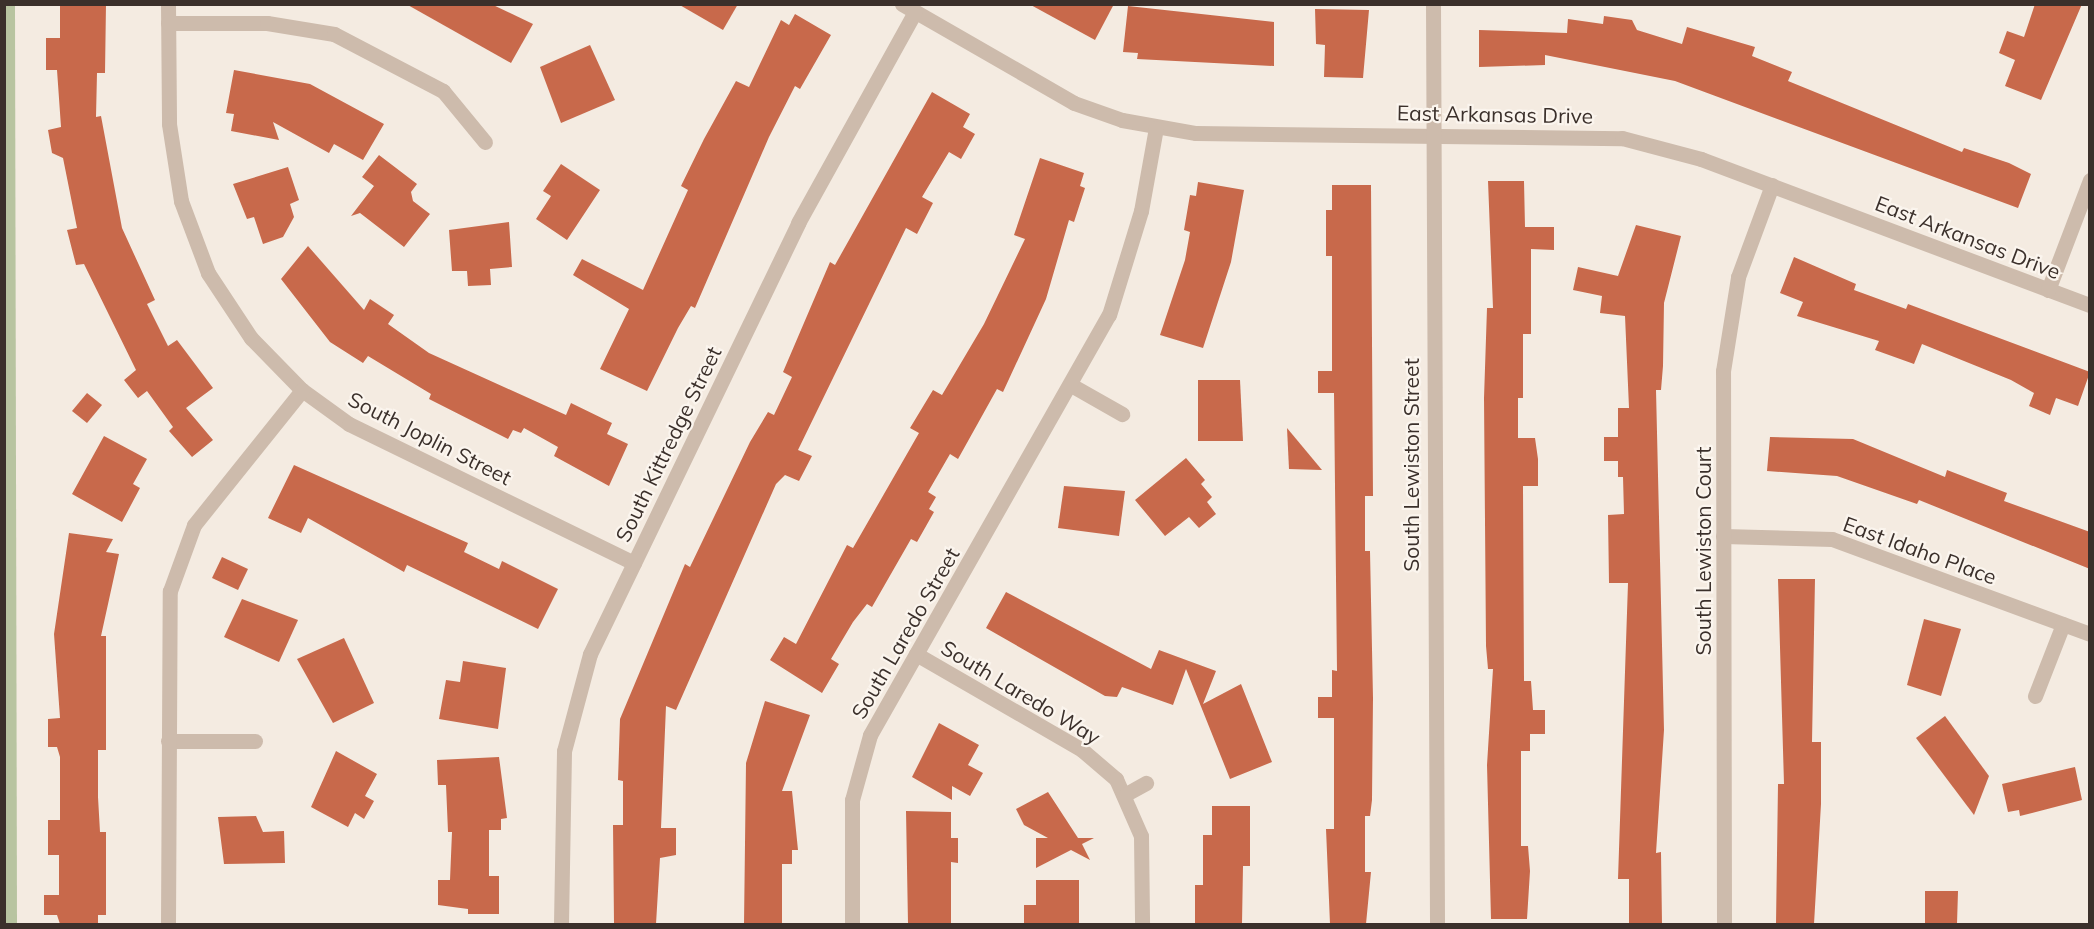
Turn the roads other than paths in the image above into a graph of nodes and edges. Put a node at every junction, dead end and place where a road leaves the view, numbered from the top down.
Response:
1 (168, 4) edge
2 (1432, 4) edge
3 (908, 8) edge
4 (168, 23) junction
5 (1156, 128) junction
6 (1432, 133) junction
7 (485, 142) dead end
8 (2090, 180) edge
9 (1772, 185) junction
10 (2048, 290) junction
11 (2090, 305) edge
12 (1071, 385) junction
13 (302, 390) junction
14 (1122, 414) dead end
15 (1723, 536) junction
16 (634, 563) junction
17 (2062, 624) junction
18 (2090, 634) edge
19 (916, 654) junction
20 (2035, 696) dead end
21 (168, 741) junction
22 (255, 741) dead end
23 (1146, 783) dead end
24 (1126, 794) junction
25 (168, 924) edge
26 (561, 924) edge
27 (852, 924) edge
28 (1142, 924) edge
29 (1437, 924) edge
30 (1724, 924) edge

1 - 4 street, South Joplin Street
2 - 6 street, South Lewiston Street
3 - 5 street, East Arkansas Drive
3 - 16 street, South Kittredge Street
4 - 7 street
4 - 13 street, South Joplin Street
5 - 6 street, East Arkansas Drive
5 - 12 street, South Laredo Street
6 - 9 street, East Arkansas Drive
6 - 29 street, South Lewiston Street
8 - 10 street
9 - 10 street, East Arkansas Drive
9 - 15 street, South Lewiston Court
10 - 11 street, East Arkansas Drive
12 - 14 street
12 - 19 street, South Laredo Street
13 - 16 street, South Joplin Street
13 - 21 street
15 - 17 street, East Idaho Place
15 - 30 street, South Lewiston Court
16 - 26 street, South Kittredge Street
17 - 18 street, East Idaho Place
17 - 20 street
19 - 24 street, South Laredo Way
19 - 27 street, South Laredo Street
21 - 22 street
21 - 25 street
23 - 24 street
24 - 28 street, South Laredo Way

